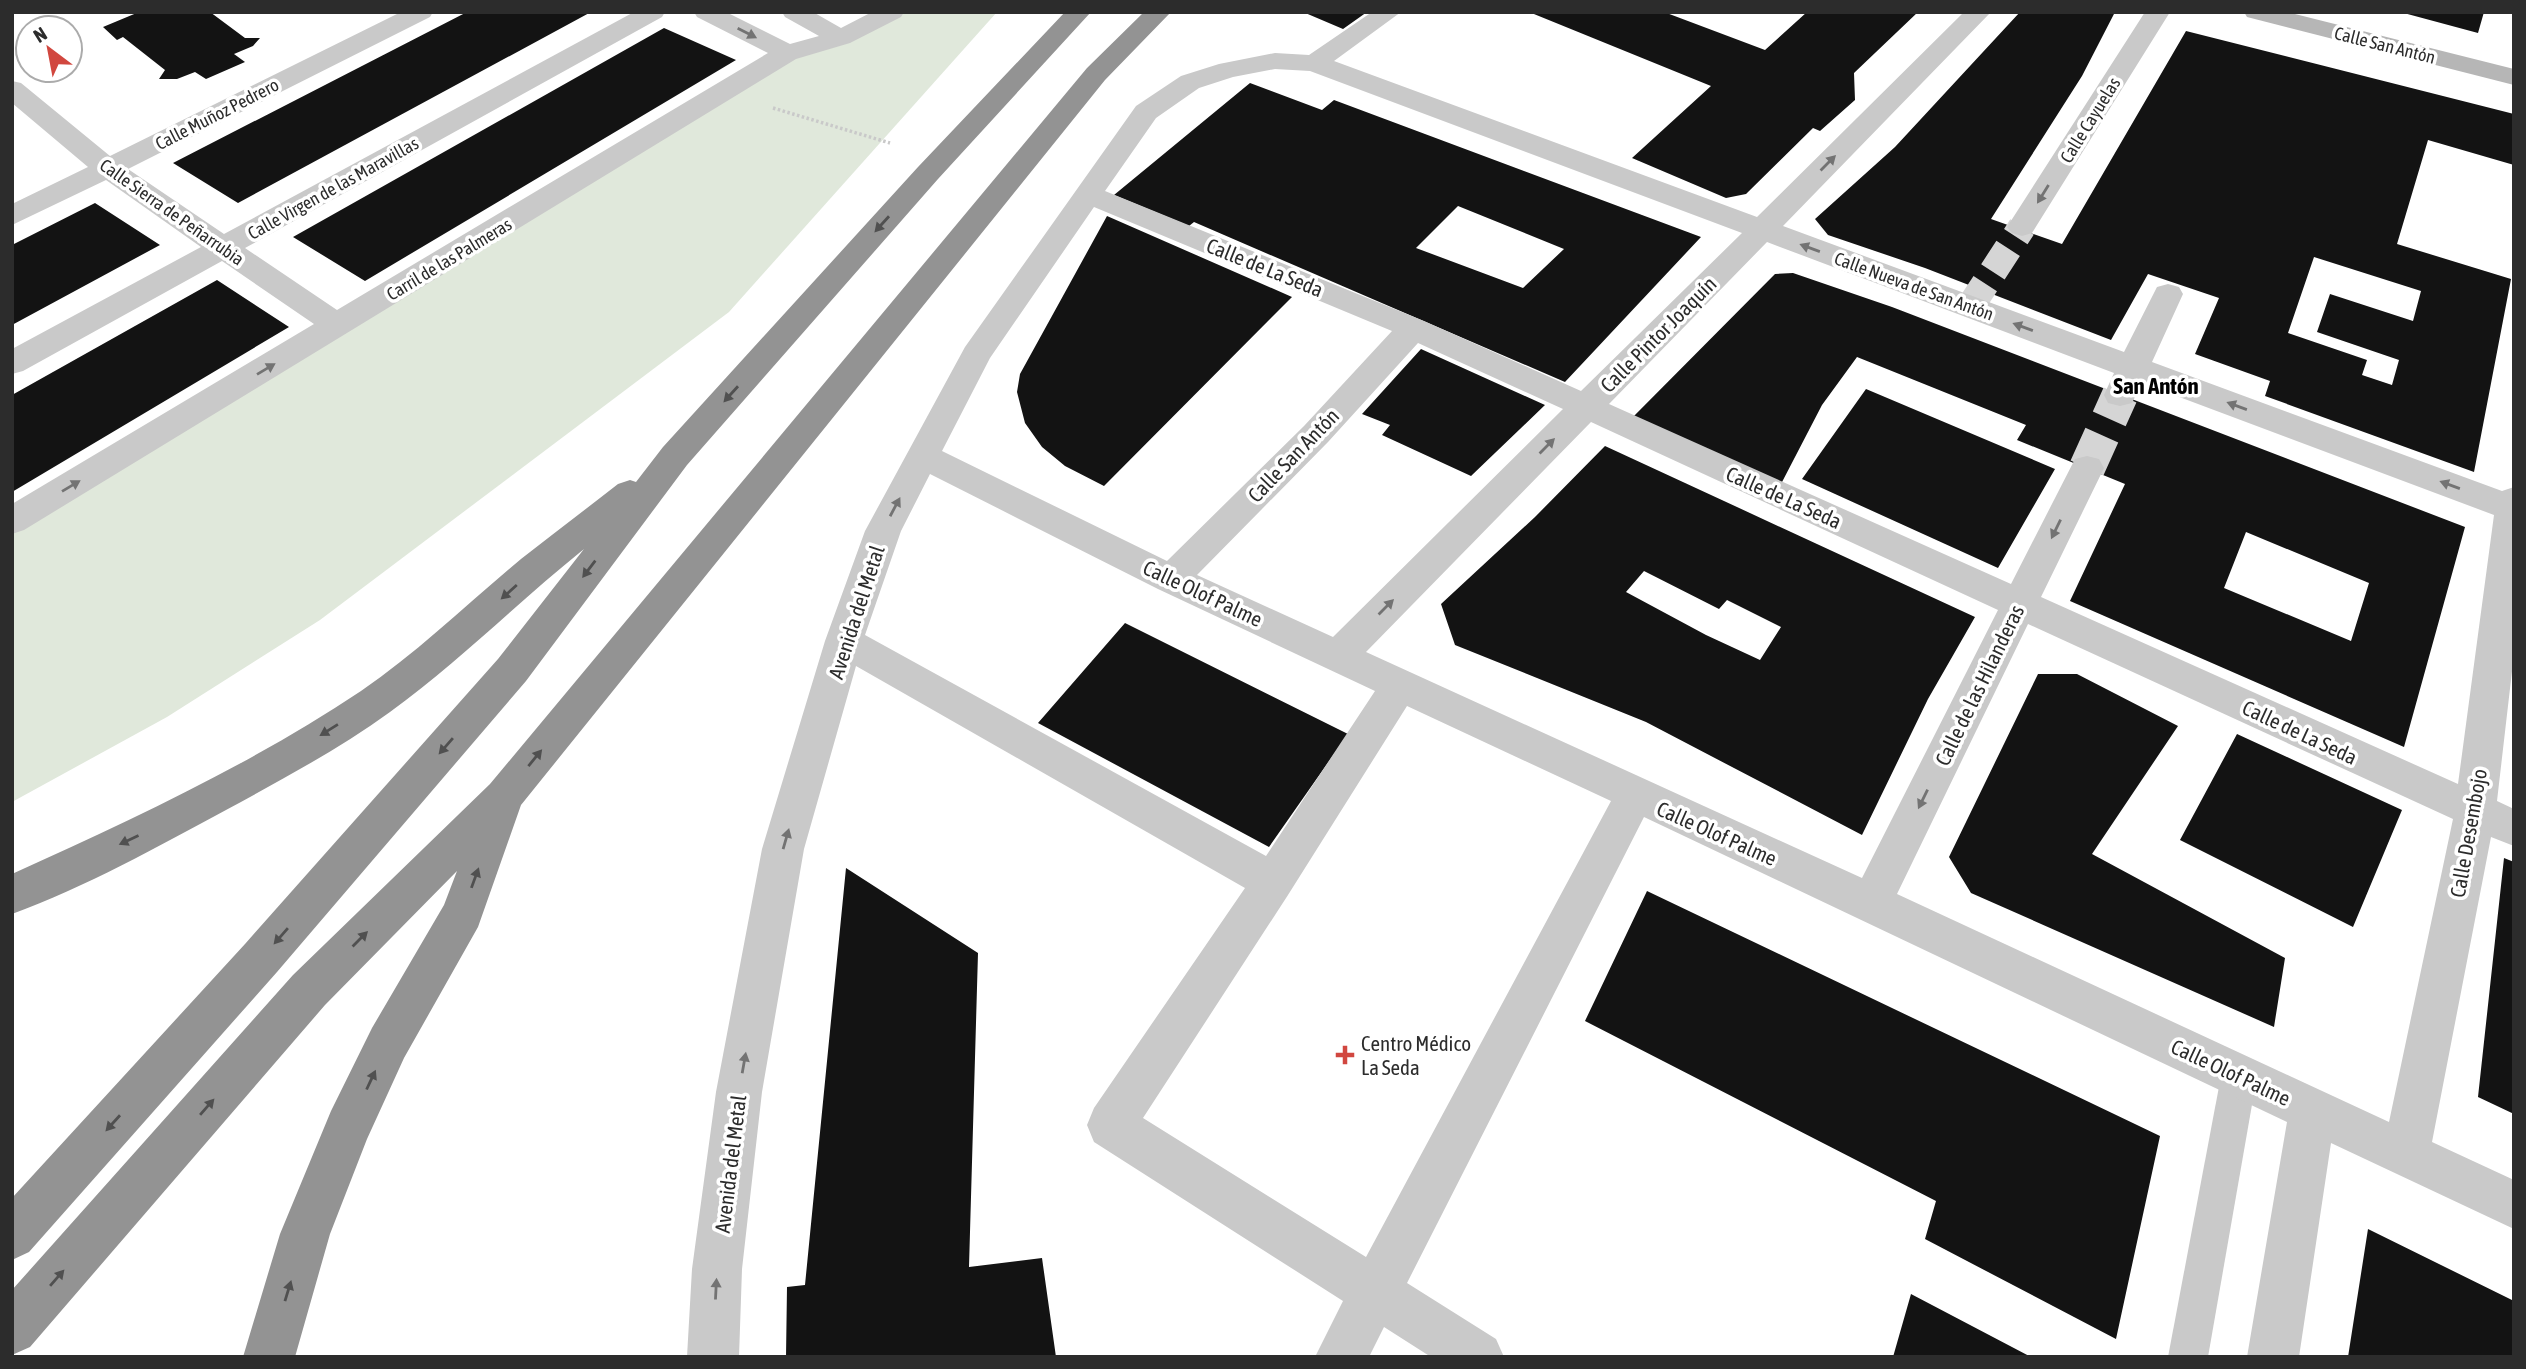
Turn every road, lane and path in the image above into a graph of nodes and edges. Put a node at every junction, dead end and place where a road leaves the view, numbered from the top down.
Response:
1 (421, 12) edge
2 (653, 12) edge
3 (706, 12) edge
4 (794, 12) edge
5 (892, 12) edge
6 (1045, 12) edge
7 (1079, 12) edge
8 (1136, 12) edge
9 (1159, 12) edge
10 (1390, 12) edge
11 (1979, 12) edge
12 (2158, 12) edge
13 (2256, 12) edge
14 (841, 38) junction
15 (787, 53) junction
16 (1314, 63) junction
17 (1096, 74) junction
18 (2514, 77) edge
19 (12, 89) edge
20 (723, 92) junction
21 (890, 143) dead end
22 (108, 169) junction
23 (928, 173) junction
24 (1087, 194) junction
25 (12, 216) edge
26 (2021, 227) tunnel mouth
27 (1762, 230) junction
28 (223, 248) junction
29 (2168, 294) dead end
30 (338, 326) junction
31 (1413, 328) junction
32 (12, 363) edge
33 (2127, 381) junction
34 (1585, 408) junction
35 (676, 456) junction
36 (923, 456) junction
37 (2087, 468) tunnel mouth
38 (2513, 506) edge
39 (12, 521) edge
40 (1171, 579) junction
41 (2020, 603) junction
42 (844, 641) junction
43 (1338, 656) junction
44 (1399, 685) junction
45 (1635, 795) junction
46 (504, 796) junction
47 (2475, 812) junction
48 (2514, 828) edge
49 (1273, 882) junction
50 (12, 895) edge
51 (1871, 903) junction
52 (2239, 1076) junction
53 (2312, 1110) junction
54 (2406, 1154) junction
55 (2514, 1205) edge
56 (12, 1235) edge
57 (1375, 1292) junction
58 (12, 1329) edge
59 (270, 1357) edge
60 (713, 1357) edge
61 (1341, 1357) edge
62 (1478, 1357) edge
63 (2188, 1357) edge
64 (2273, 1357) edge

1 - 22 street, Calle Muñoz Pedrero
2 - 28 street, Calle Virgen de las Maravillas
3 -> 15 street
4 - 14 street
5 - 14 street, Carril de las Palmeras
6 - 23 highway
7 - 23 highway
8 - 17 highway
9 - 17 highway
10 - 16 street
27 -> 11 street, Calle Pintor Joaquín
12 -> 26 street, Calle Cayuelas
13 - 18 main road, Calle San Antón
14 - 15 street, Carril de las Palmeras
15 - 20 street, Carril de las Palmeras
16 - 24 street, Avenida del Metal
16 - 27 street, Calle Nueva de San Antón
46 -> 17 highway
19 - 22 street, Calle Sierra de Peñarrubia
20 - 21 path
20 - 30 street, Carril de las Palmeras
22 - 25 street, Calle Muñoz Pedrero
22 - 28 street, Calle Sierra de Peñarrubia
23 -> 35 highway
24 - 31 street, Calle de La Seda
24 - 36 street, Avenida del Metal
33 -> 27 street, Calle Nueva de San Antón
27 - 34 street, Calle Pintor Joaquín
28 - 30 street, Calle Sierra de Peñarrubia
28 - 32 street, Calle Virgen de las Maravillas
29 - 33 street
39 -> 30 street, Carril de las Palmeras
31 - 34 street, Calle de La Seda
31 - 40 street, Calle San Antón
38 -> 33 street, Calle Nueva de San Antón
34 - 41 street, Calle de La Seda
43 -> 34 street, Calle Pintor Joaquín
35 -> 50 highway
35 -> 56 highway
36 - 40 street, Calle Olof Palme
42 -> 36 street, Avenida del Metal
37 -> 41 street, Calle de las Hilanderas
38 - 47 street, Calle Desembojo
40 - 43 street, Calle Olof Palme
41 - 47 street, Calle de La Seda
41 -> 51 street, Calle de las Hilanderas
42 - 49 street
60 -> 42 street, Avenida del Metal
43 - 44 street, Calle Olof Palme
44 - 45 street, Calle Olof Palme
44 - 49 street
45 - 51 street, Calle Olof Palme
45 - 57 street
58 -> 46 highway
59 -> 46 highway
47 - 48 street, Calle de La Seda
47 - 54 street, Calle Desembojo
49 - 57 street
51 - 52 street, Calle Olof Palme
52 - 53 street, Calle Olof Palme
52 - 63 lane
53 - 54 street, Calle Olof Palme
53 - 64 street
54 - 55 street, Calle Olof Palme
57 - 61 street
57 - 62 street

